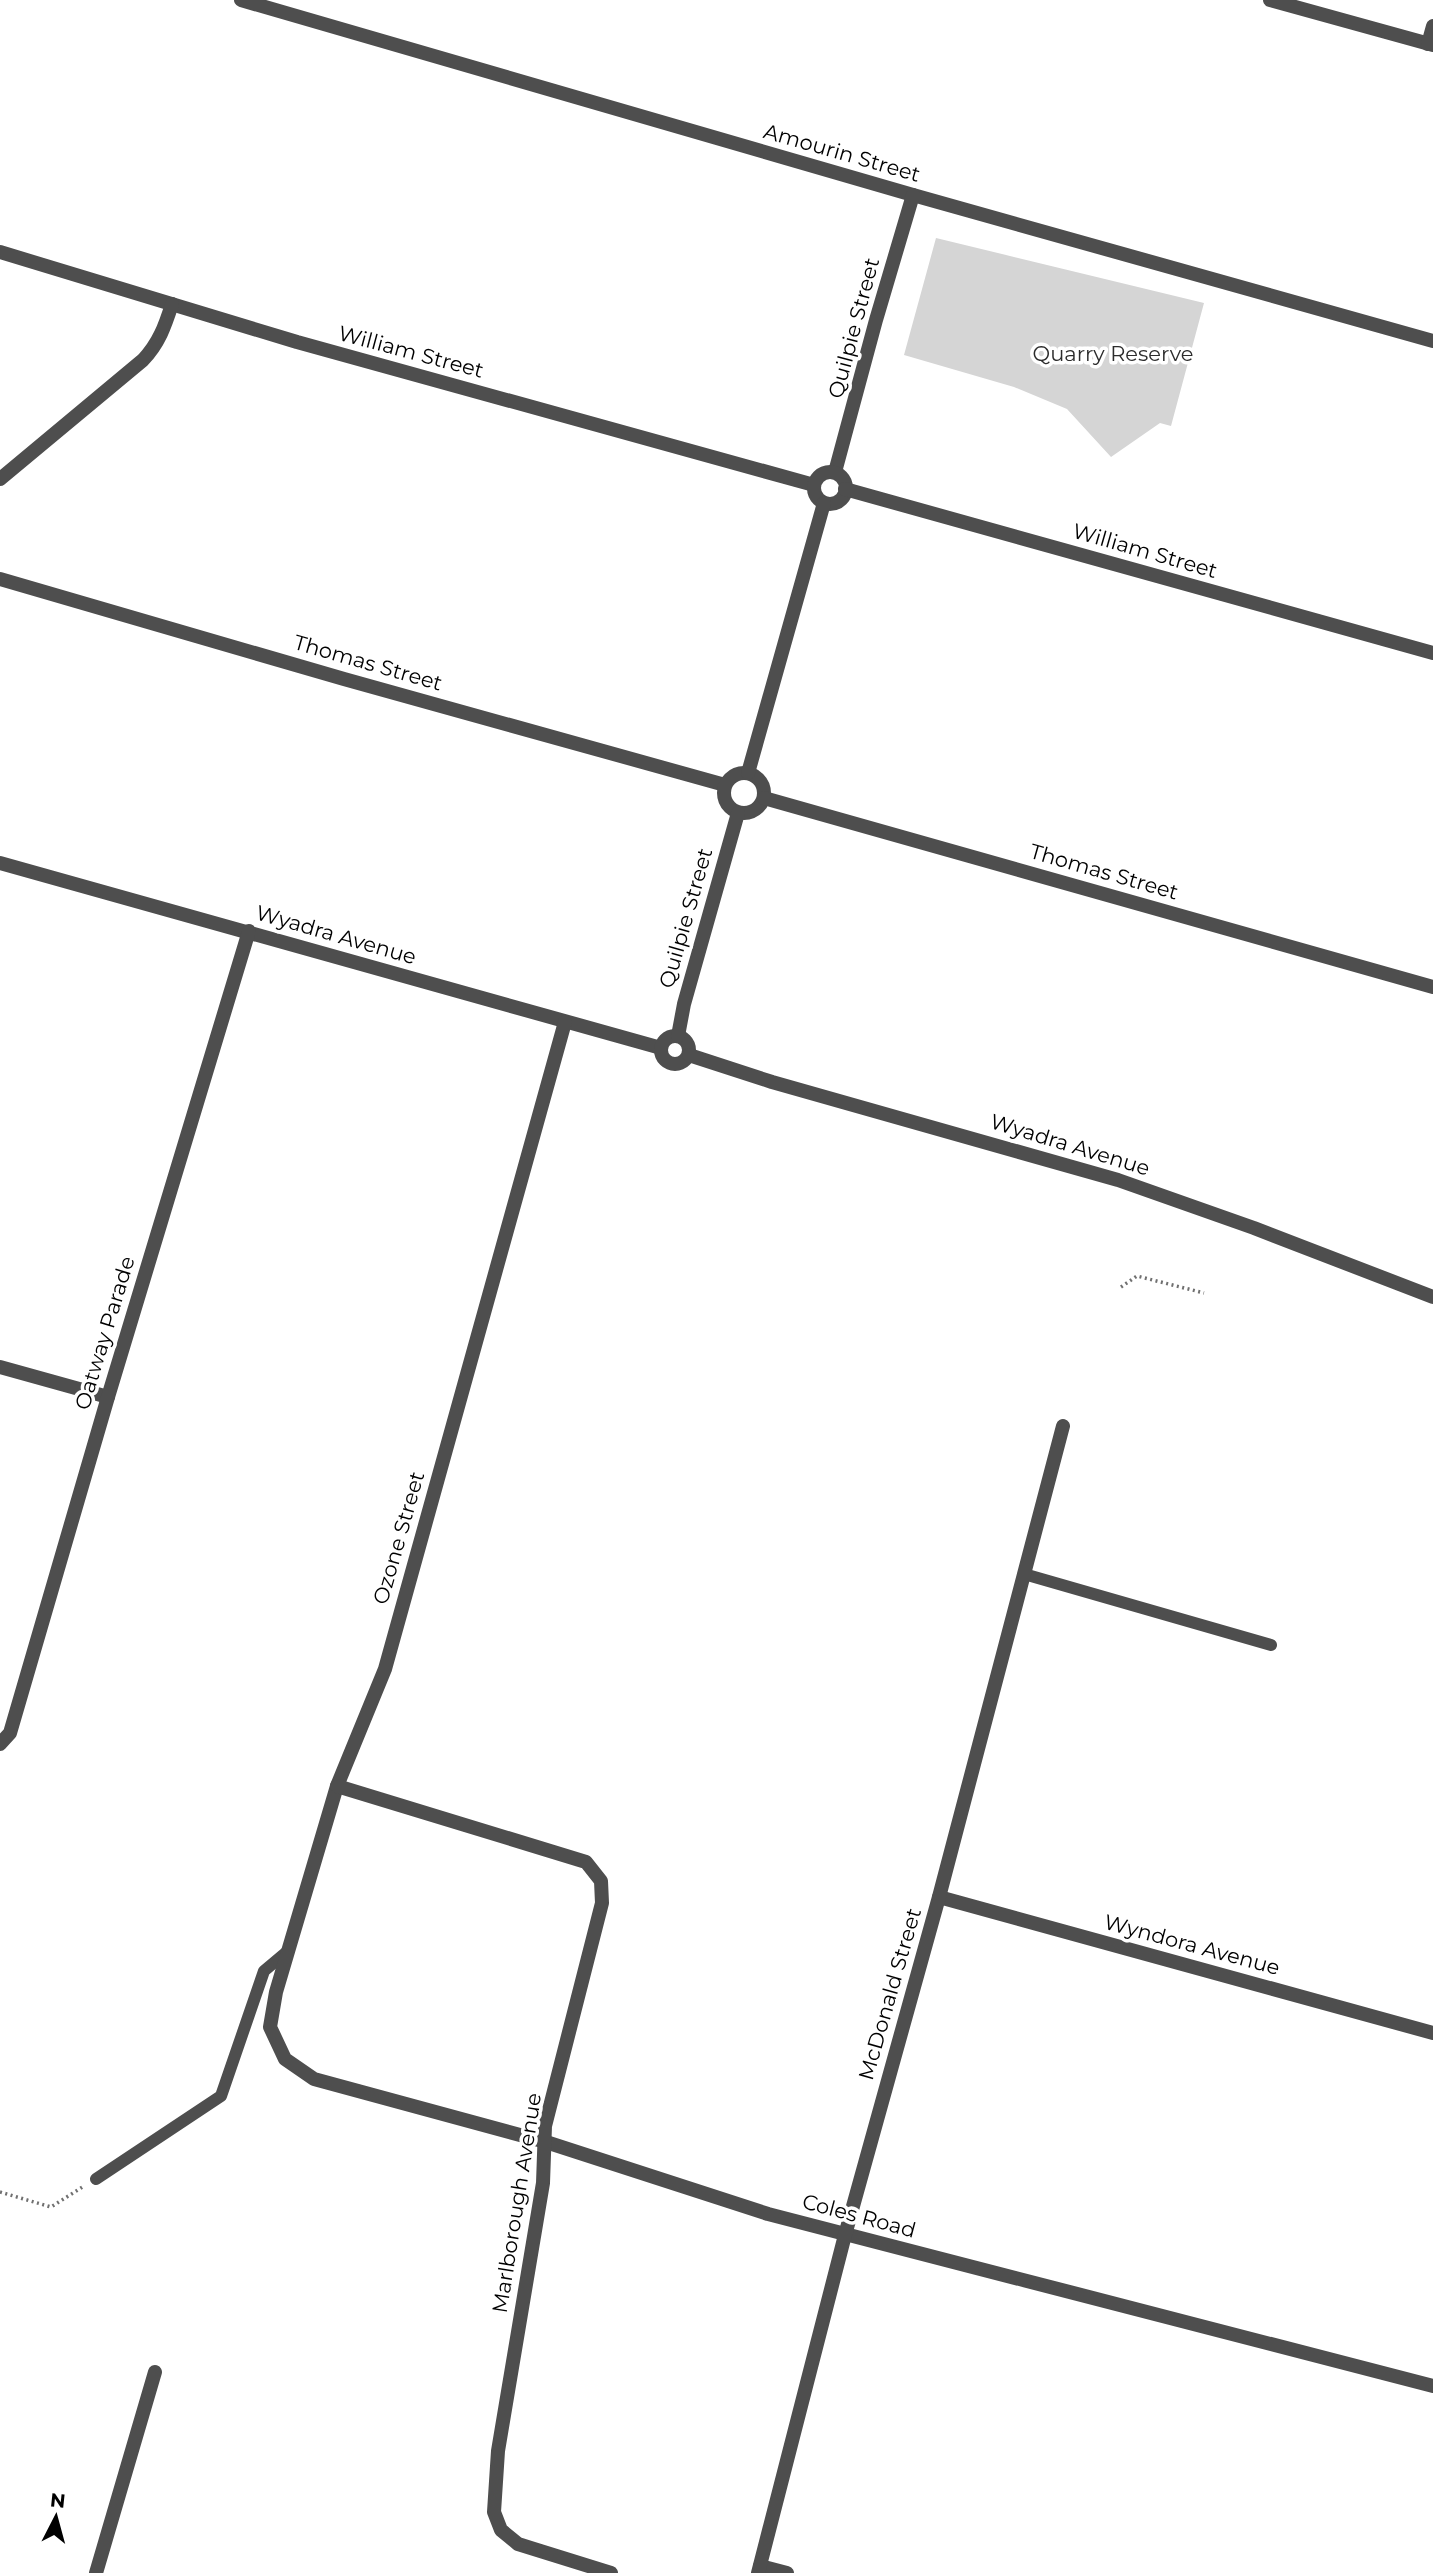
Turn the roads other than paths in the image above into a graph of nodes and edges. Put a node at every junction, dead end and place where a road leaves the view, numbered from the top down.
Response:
1 (241, 0) edge
2 (1270, 0) edge
3 (1433, 26) edge
4 (1431, 45) edge
5 (914, 195) junction
6 (0, 252) edge
7 (172, 304) junction
8 (1433, 341) edge
9 (835, 472) junction
10 (0, 479) edge
11 (814, 485) junction
12 (845, 489) junction
13 (824, 503) junction
14 (0, 579) edge
15 (1433, 653) edge
16 (748, 773) junction
17 (725, 785) junction
18 (764, 798) junction
19 (738, 813) junction
20 (0, 863) edge
21 (249, 932) junction
22 (1433, 986) edge
23 (565, 1022) junction
24 (678, 1037) junction
25 (661, 1048) junction
26 (689, 1055) junction
27 (1433, 1297) edge
28 (0, 1367) edge
29 (108, 1396) junction
30 (1063, 1426) dead end
31 (1024, 1574) junction
32 (1271, 1645) dead end
33 (0, 1744) edge
34 (337, 1786) junction
35 (939, 1897) junction
36 (289, 1950) junction
37 (1433, 2033) edge
38 (285, 2059) joint
39 (546, 2142) junction
40 (96, 2179) road end
41 (845, 2235) junction
42 (155, 2372) dead end
43 (1433, 2386) edge
44 (759, 2570) edge
45 (96, 2573) edge
46 (611, 2573) edge
47 (787, 2573) edge

1 - 5 street, Amourin Street
2 - 4 street
3 - 4 street
5 - 8 street, Amourin Street
5 - 9 street, Quilpie Street
6 - 7 street, William Street
7 - 10 street
7 - 11 street, William Street
9 - 11 street
9 - 12 street
11 - 13 street
12 - 13 street
12 - 15 street, William Street
13 - 16 street
14 - 17 street, Thomas Street
16 - 17 street
16 - 18 street
17 - 19 street
18 - 19 street
18 - 22 street, Thomas Street
19 - 24 street, Quilpie Street
20 - 21 street, Wyadra Avenue
21 - 23 street, Wyadra Avenue
21 - 29 street, Oatway Parade
23 - 25 street, Wyadra Avenue
23 - 34 street, Ozone Street
24 - 25 street
24 - 26 street
25 - 26 street
26 - 27 street, Wyadra Avenue
28 - 29 street
29 - 33 street, Oatway Parade
30 - 31 street, McDonald Street
31 - 32 lane
31 - 35 street, McDonald Street
34 - 36 street, Ozone Street
34 - 39 street, Marlborough Avenue
35 - 37 street, Wyndora Avenue
35 - 41 street, McDonald Street
36 - 38 street, Ozone Street
36 - 40 lane
38 - 39 street, Coles Road
39 - 41 street, Coles Road
39 - 46 street, Marlborough Avenue
41 - 43 street, Coles Road
41 - 44 street, McDonald Street
42 - 45 street
44 - 47 street

